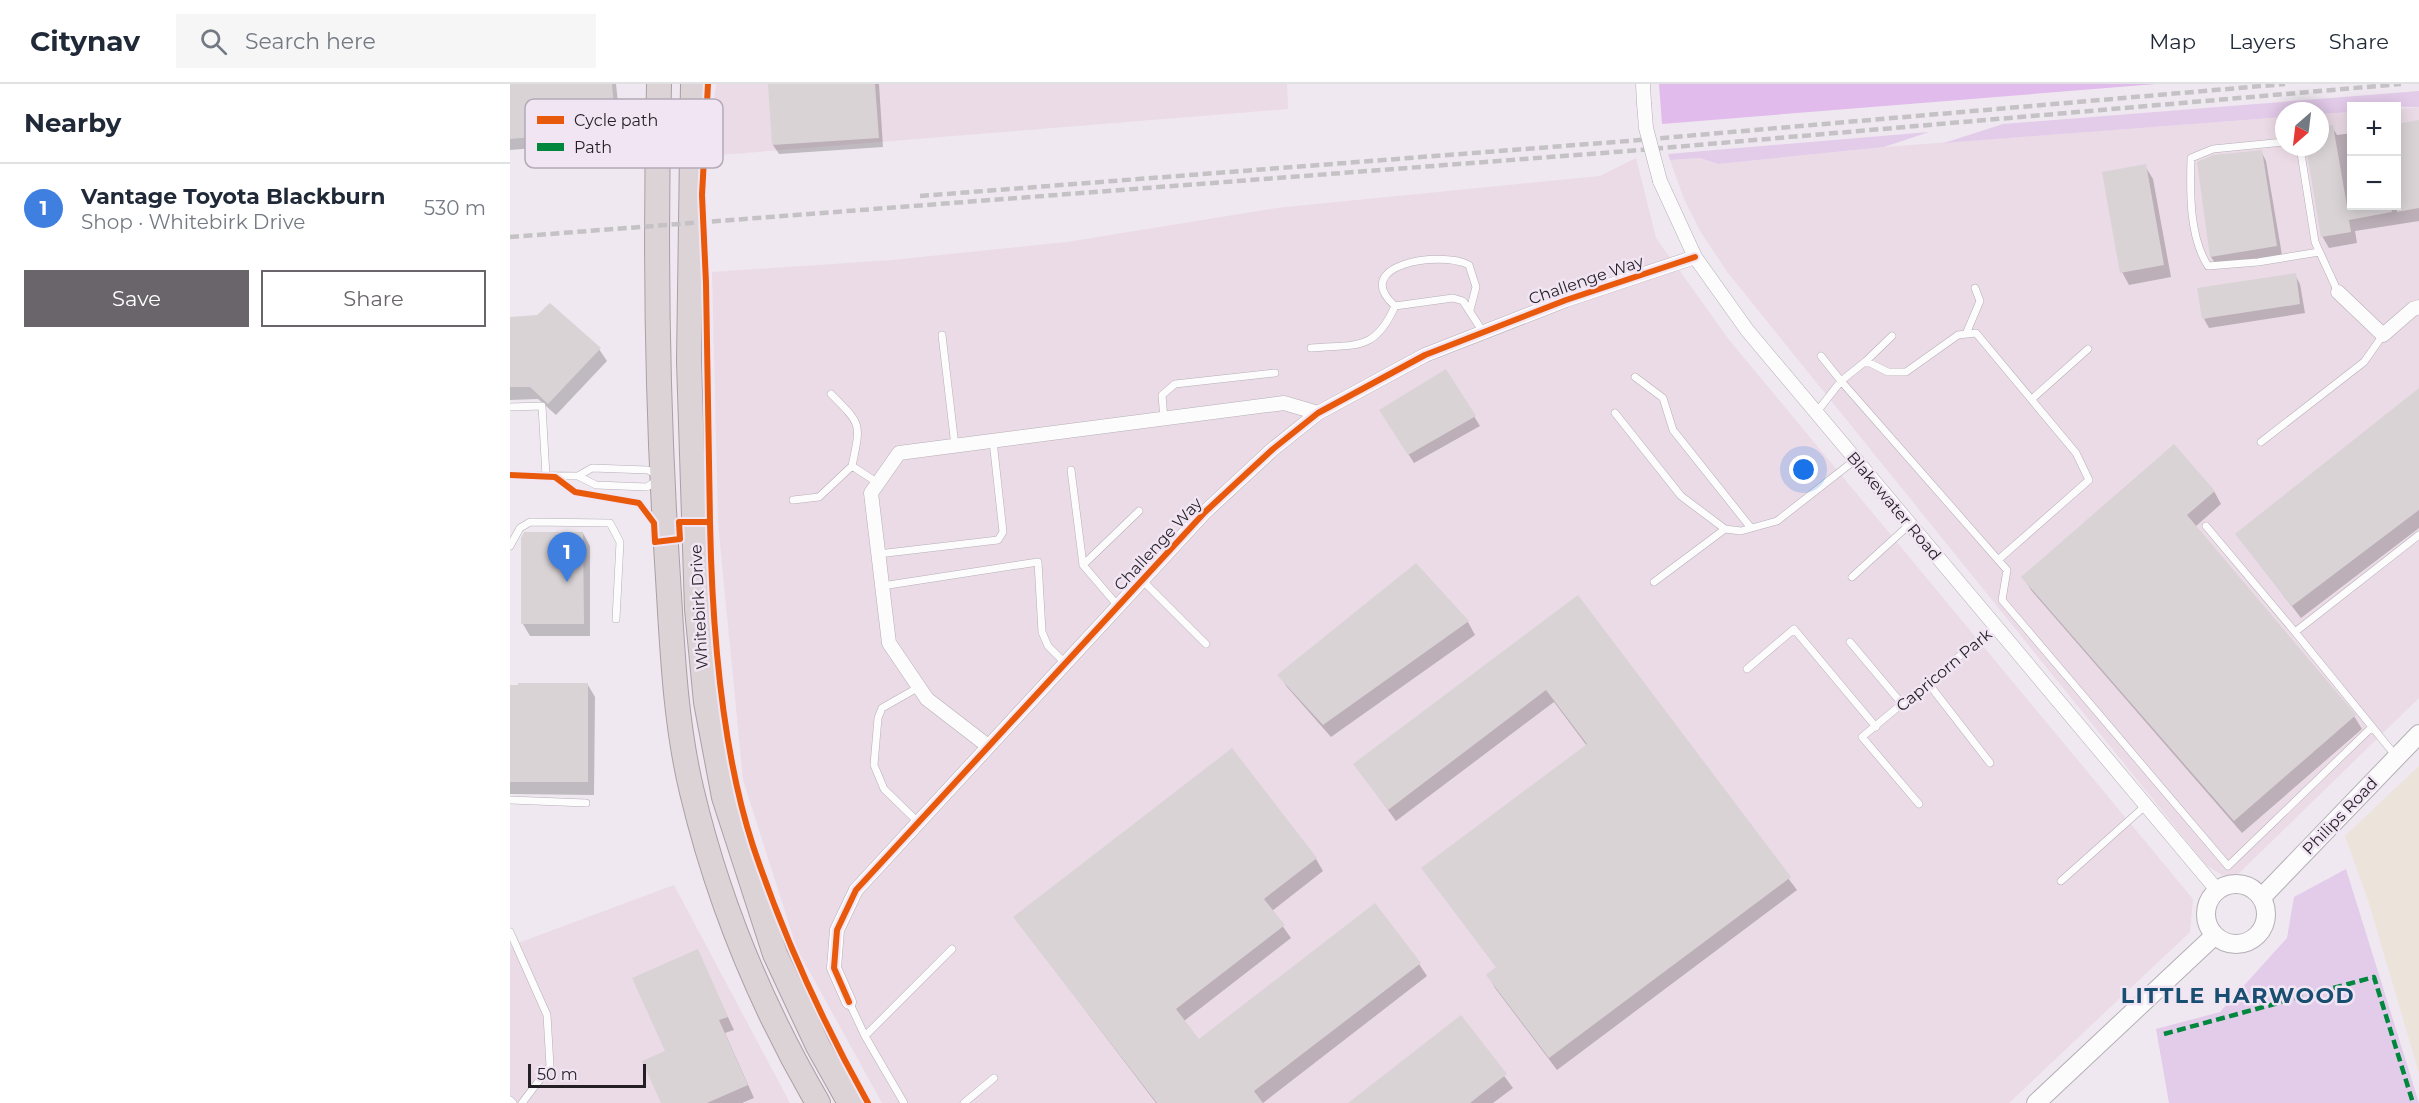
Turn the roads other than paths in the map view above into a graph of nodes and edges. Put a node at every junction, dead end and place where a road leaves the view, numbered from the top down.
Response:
1 (659, 84) edge
2 (693, 84) edge
3 (1643, 84) edge
4 (659, 99) edge
5 (693, 99) edge
6 (2275, 143) edge
7 (2301, 156) edge
8 (657, 168) edge
9 (692, 168) edge
10 (2319, 252) junction
11 (1695, 257) junction
12 (1975, 288) dead end
13 (2338, 292) joint
14 (1395, 306) junction
15 (2419, 307) edge
16 (1470, 310) junction
17 (1483, 332) junction
18 (1966, 334) junction
19 (942, 335) dead end
20 (2384, 335) junction
21 (1892, 336) dead end
22 (1311, 348) dead end
23 (2088, 349) dead end
24 (1821, 356) dead end
25 (1866, 361) junction
26 (1275, 373) dead end
27 (1635, 377) dead end
28 (1841, 381) junction
29 (831, 394) dead end
30 (2032, 399) junction
31 (510, 408) edge
32 (1318, 413) junction
33 (1615, 413) dead end
34 (1816, 413) junction
35 (1164, 419) junction
36 (993, 441) junction
37 (2261, 442) dead end
38 (955, 446) junction
39 (1855, 460) junction
40 (852, 466) junction
41 (1071, 470) dead end
42 (510, 475) edge
43 (546, 476) junction
44 (579, 476) junction
45 (678, 477) junction
46 (878, 483) junction
47 (793, 500) dead end
48 (1139, 511) dead end
49 (1909, 525) junction
50 (2206, 526) dead end
51 (1751, 528) junction
52 (1725, 529) junction
53 (2419, 535) edge
54 (510, 546) edge
55 (878, 554) junction
56 (1998, 560) junction
57 (1083, 565) junction
58 (1852, 577) dead end
59 (1142, 580) junction
60 (1654, 582) dead end
61 (882, 586) junction
62 (1118, 606) junction
63 (616, 619) dead end
64 (1997, 625) junction
65 (2295, 632) junction
66 (1850, 642) dead end
67 (1206, 644) dead end
68 (1065, 663) junction
69 (1747, 669) dead end
70 (1928, 684) junction
71 (919, 687) junction
72 (1902, 705) junction
73 (1876, 727) junction
74 (2372, 727) junction
75 (2419, 734) edge
76 (988, 746) junction
77 (2397, 758) junction
78 (1990, 764) dead end
79 (510, 800) edge
80 (586, 803) dead end
81 (1919, 804) dead end
82 (2145, 807) junction
83 (918, 822) junction
84 (2061, 881) dead end
85 (2217, 890) junction
86 (2262, 897) junction
87 (510, 932) edge
88 (2214, 936) junction
89 (952, 950) dead end
90 (849, 1002) joint
91 (865, 1036) junction
92 (994, 1078) dead end
93 (522, 1103) edge
94 (818, 1103) edge
95 (850, 1103) edge
96 (904, 1103) edge
97 (964, 1103) edge
98 (2036, 1103) edge

1 - 4 highway, Whitebirk Drive
2 - 5 highway, Whitebirk Drive
3 - 11 street, Blakewater Road, bridge
6 - 10 lane
7 - 10 lane
8 - 45 highway, Whitebirk Drive
9 - 45 highway, Whitebirk Drive
10 - 13 lane
11 - 17 street, Challenge Way
11 - 34 street, Blakewater Road
12 - 18 lane
13 - 20 street
14 - 16 lane
14 - 16 lane
14 - 22 lane
15 - 20 street
16 - 17 lane
17 - 32 street, Challenge Way
18 - 25 lane
18 - 30 lane
19 - 38 lane
20 - 37 lane
21 - 25 lane
23 - 30 lane
24 - 28 lane
25 - 28 lane
26 - 35 lane
27 - 51 lane
28 - 34 lane
28 - 56 lane
29 - 40 lane
30 - 56 lane
31 - 43 lane
32 - 35 street
32 - 59 street, Challenge Way
33 - 52 lane
34 - 39 street, Blakewater Road
35 - 36 street
36 - 38 street
36 - 55 lane
38 - 46 street
39 - 49 street, Blakewater Road
39 - 51 lane
40 - 46 lane
40 - 47 lane
41 - 57 lane
42 - 43 lane
43 - 44 lane
44 - 45 lane
44 - 45 lane
45 - 94 highway, Whitebirk Drive
45 - 95 highway, Whitebirk Drive
46 - 55 street
48 - 57 lane
49 - 58 lane
49 - 64 street, Blakewater Road
50 - 65 lane
51 - 52 lane
52 - 60 lane
53 - 65 lane
54 - 63 lane
55 - 61 street
56 - 74 lane
57 - 62 lane
59 - 62 street, Challenge Way
59 - 67 lane
61 - 68 lane
61 - 71 street
62 - 68 street, Challenge Way
64 - 70 lane, Capricorn Park
64 - 82 street, Blakewater Road
65 - 74 lane
66 - 72 lane
68 - 76 street, Challenge Way
69 - 73 lane
70 - 72 lane, Capricorn Park
70 - 78 lane
71 - 76 street
71 - 83 lane
72 - 73 lane, Capricorn Park
73 - 81 lane
74 - 77 lane
75 - 77 street, Philips Road
76 - 83 street, Challenge Way
77 - 86 street, Philips Road
79 - 80 lane
82 - 84 lane
82 - 85 street, Blakewater Road
83 - 90 street, Challenge Way
85 - 86 street
85 - 88 street
86 - 88 street
87 - 93 lane
88 - 98 street
89 - 91 lane
90 - 91 lane
91 - 96 lane
92 - 97 lane

